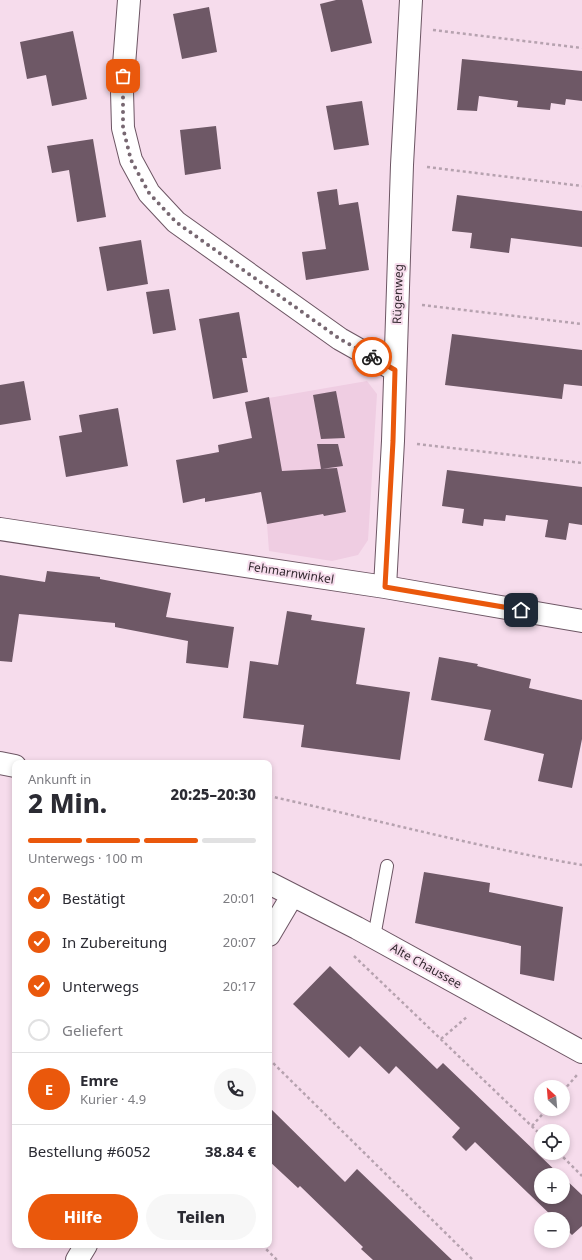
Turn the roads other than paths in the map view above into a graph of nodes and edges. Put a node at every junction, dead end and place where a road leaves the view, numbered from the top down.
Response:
1 (129, 0) edge
2 (412, 0) edge
3 (395, 370) junction
4 (0, 529) edge
5 (385, 587) junction
6 (582, 621) edge
7 (0, 763) edge
8 (12, 765) edge
9 (387, 866) dead end
10 (272, 885) edge
11 (292, 896) junction
12 (272, 930) edge
13 (365, 932) junction
14 (582, 1052) edge
15 (84, 1248) edge
16 (77, 1260) edge

1 - 3 street
2 - 3 street, Rügenweg
3 - 5 street, Rügenweg
4 - 5 street, Fehmarnwinkel
5 - 6 street, Fehmarnwinkel
7 - 8 street
9 - 13 lane
10 - 11 street, Alte Chaussee
11 - 12 street
11 - 13 street, Alte Chaussee
13 - 14 street, Alte Chaussee
15 - 16 street

